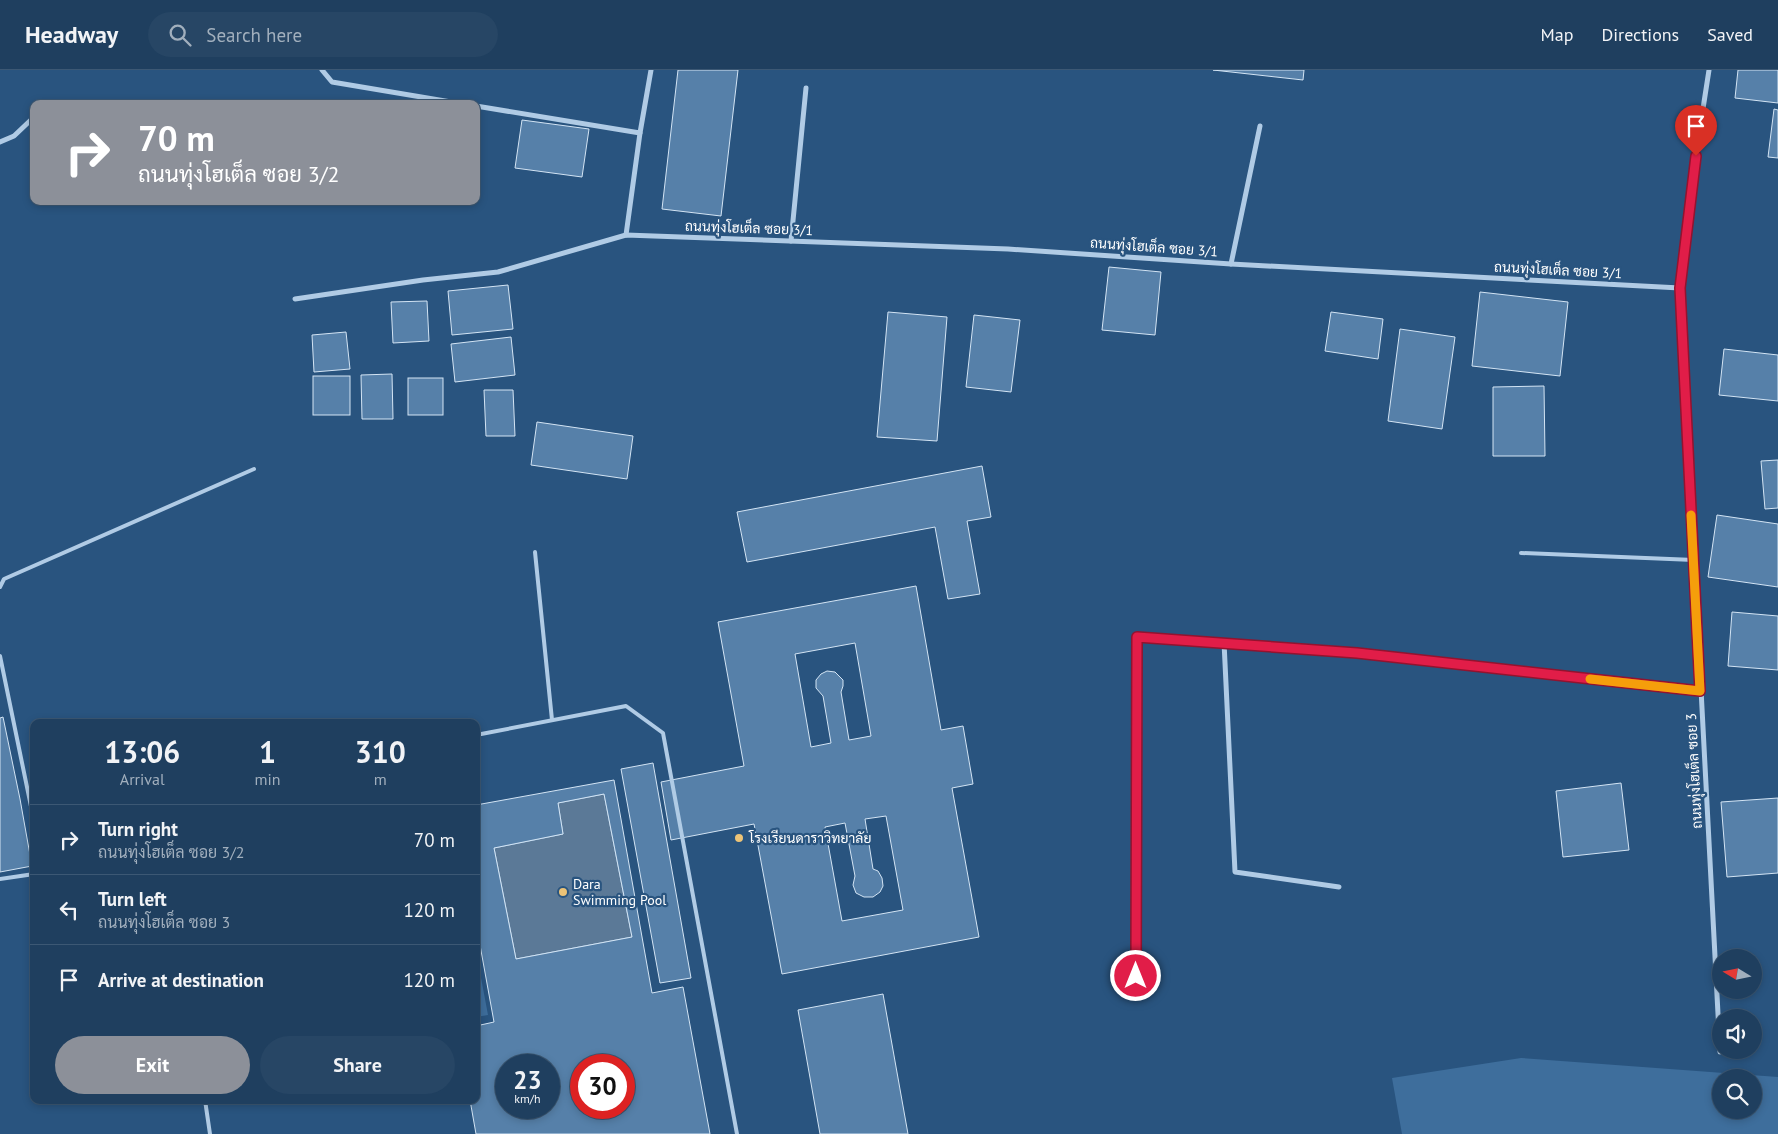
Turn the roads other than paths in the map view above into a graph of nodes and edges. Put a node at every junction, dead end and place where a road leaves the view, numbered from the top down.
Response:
1 (322, 70) edge
2 (651, 70) edge
3 (1709, 70) edge
4 (806, 88) dead end
5 (439, 100) edge
6 (480, 107) edge
7 (30, 121) edge
8 (1260, 126) dead end
9 (640, 133) junction
10 (0, 142) edge
11 (626, 235) junction
12 (791, 241) junction
13 (1231, 264) junction
14 (1680, 288) junction
15 (295, 299) dead end
16 (254, 469) dead end
17 (535, 552) dead end
18 (1521, 553) dead end
19 (1694, 560) junction
20 (0, 587) edge
21 (1224, 642) junction
22 (0, 656) edge
23 (1700, 691) junction
24 (552, 720) junction
25 (480, 734) edge
26 (30, 802) edge
27 (30, 875) edge
28 (0, 879) edge
29 (1340, 888) dead end
30 (1136, 996) dead end
31 (1718, 1009) edge
32 (206, 1104) edge
33 (210, 1134) edge
34 (737, 1134) edge

1 - 5 street
2 - 9 street
3 - 14 street, ถนนทุ่งโฮเต็ล ซอย 3
4 - 12 street
6 - 9 street
7 - 10 street
8 - 13 street
9 - 11 street
11 - 12 street, ถนนทุ่งโฮเต็ล ซอย 3/1
11 - 15 street, ถนนทุ่งโฮเต็ล ซอย 3/1
12 - 13 street, ถนนทุ่งโฮเต็ล ซอย 3/1
13 - 14 street, ถนนทุ่งโฮเต็ล ซอย 3/1
14 - 19 street, ถนนทุ่งโฮเต็ล ซอย 3
16 - 20 lane
17 - 24 lane
18 - 19 lane
19 - 23 street, ถนนทุ่งโฮเต็ล ซอย 3
21 - 23 street
21 - 29 street
21 - 30 street
22 - 26 lane
23 - 31 street, ถนนทุ่งโฮเต็ล ซอย 3
24 - 25 lane
24 - 34 lane
27 - 28 lane
32 - 33 lane

